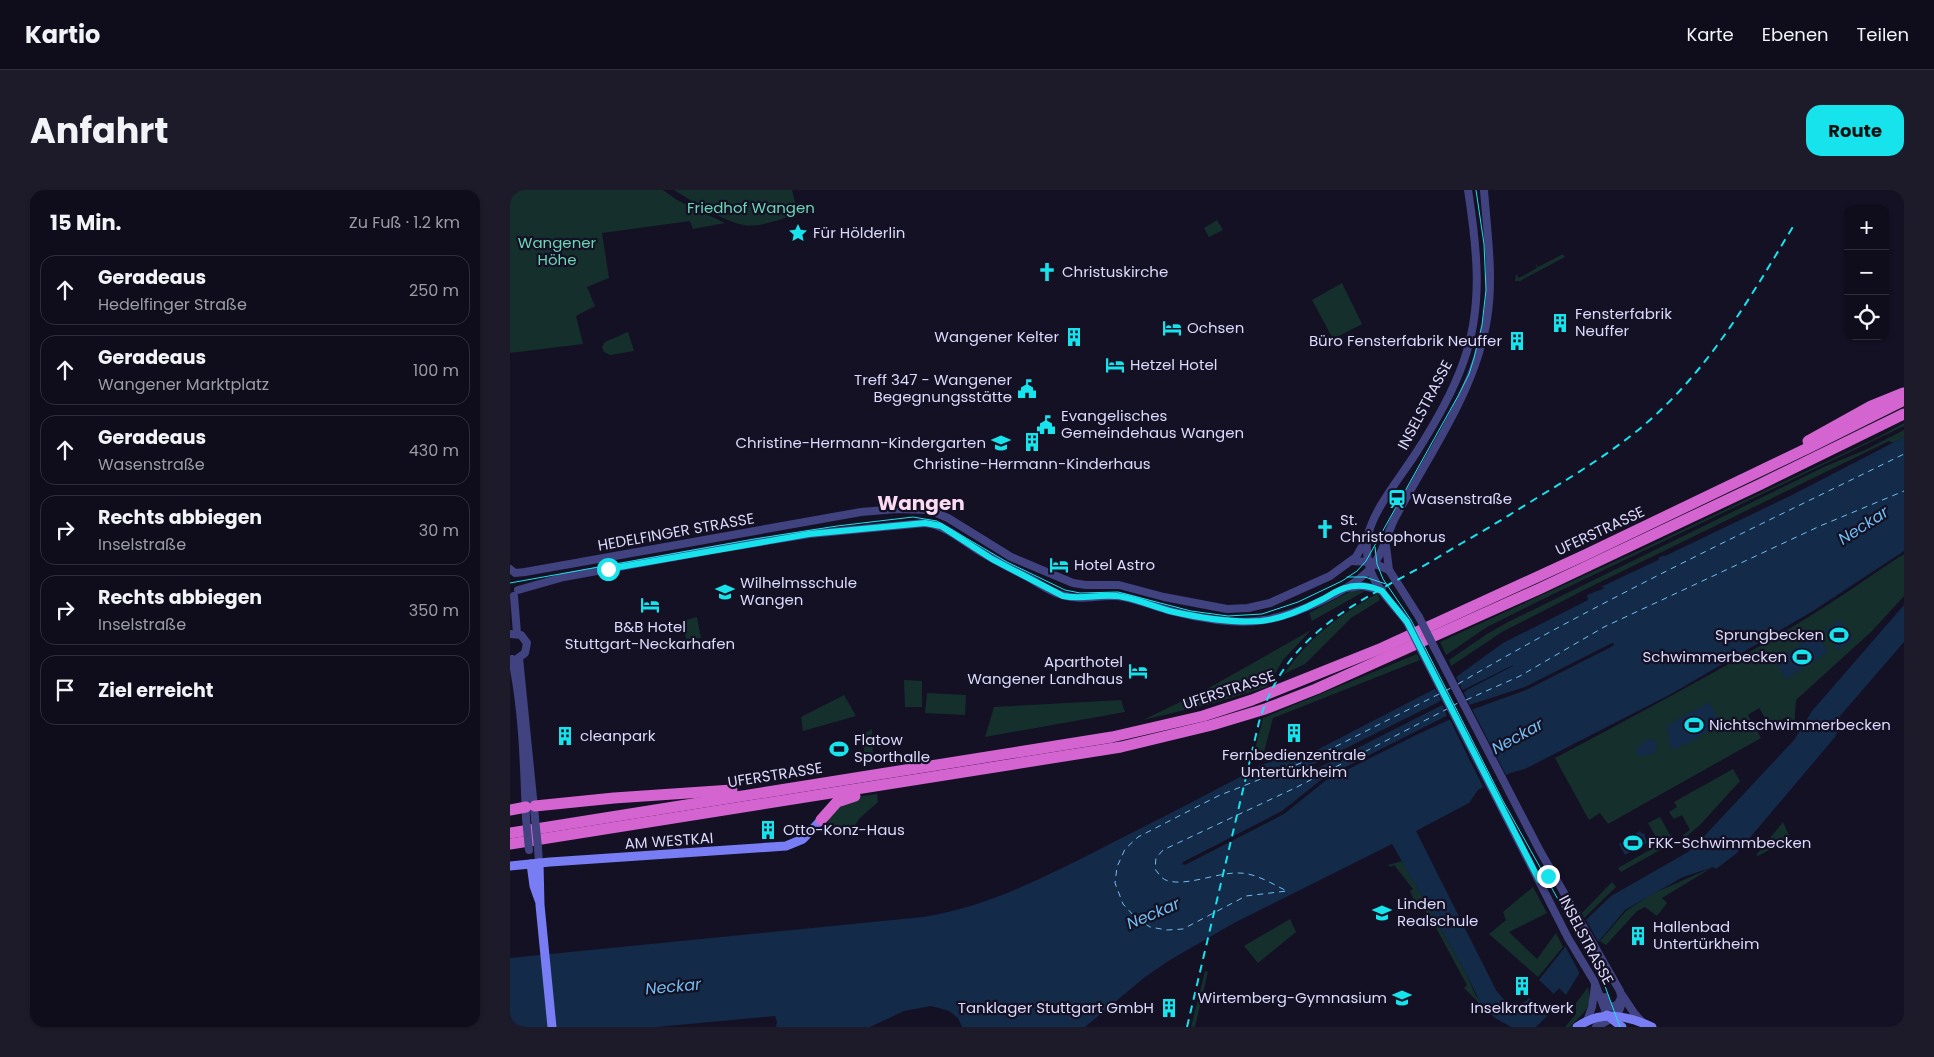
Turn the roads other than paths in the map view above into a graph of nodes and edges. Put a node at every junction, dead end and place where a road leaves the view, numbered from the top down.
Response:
1 (1468, 190) edge
2 (1484, 190) edge
3 (1904, 392) edge
4 (1904, 400) edge
5 (1904, 414) edge
6 (1781, 462) junction
7 (1369, 534) junction
8 (1386, 543) junction
9 (1351, 561) junction
10 (1371, 565) junction
11 (1389, 570) junction
12 (513, 571) edge
13 (1344, 588) junction
14 (1382, 591) junction
15 (514, 595) edge
16 (514, 634) edge
17 (514, 658) edge
18 (866, 788) junction
19 (753, 793) junction
20 (510, 810) edge
21 (530, 812) junction
22 (821, 820) joint
23 (510, 833) edge
24 (510, 844) edge
25 (535, 863) junction
26 (510, 866) edge
27 (1539, 880) junction
28 (1557, 880) junction
29 (1594, 981) junction
30 (1621, 993) junction
31 (1610, 1019) edge
32 (1587, 1021) junction
33 (1647, 1025) edge
34 (552, 1027) edge
35 (1577, 1027) edge
36 (1596, 1027) edge
37 (1618, 1027) edge
38 (1622, 1027) edge

1 - 7 street, INSELSTRASSE
2 - 8 street, INSELSTRASSE
3 - 6 highway
4 - 6 highway, UFERSTRASSE
5 - 18 highway, UFERSTRASSE
6 - 19 highway, UFERSTRASSE
7 - 9 street
7 - 10 street, INSELSTRASSE
8 - 10 street
8 - 11 street, INSELSTRASSE
9 - 10 street
9 - 12 street, HEDELFINGER STRASSE
10 - 11 street
10 - 13 street
10 - 14 street, INSELSTRASSE
11 - 28 street, INSELSTRASSE, bridge
12 - 15 street
13 - 14 street
13 - 15 street, HEDELFINGER STRASSE
14 - 27 street, INSELSTRASSE, bridge
15 - 16 street
16 - 17 street
17 - 21 street
18 - 22 highway
18 - 24 highway, UFERSTRASSE
19 - 21 highway
19 - 23 highway, UFERSTRASSE
20 - 21 highway
21 - 25 street, bridge
21 - 25 street, bridge
22 - 25 main road, AM WESTKAI
25 - 26 main road, AM WESTKAI
25 - 34 main road
27 - 28 street, INSELSTRASSE
27 - 29 street, INSELSTRASSE
28 - 30 street, INSELSTRASSE
29 - 30 street
29 - 31 street, INSELSTRASSE
29 - 32 street
30 - 31 street
30 - 33 street, INSELSTRASSE
31 - 32 main road
31 - 33 main road
31 - 36 street
31 - 37 main road
31 - 38 main road
32 - 35 main road

